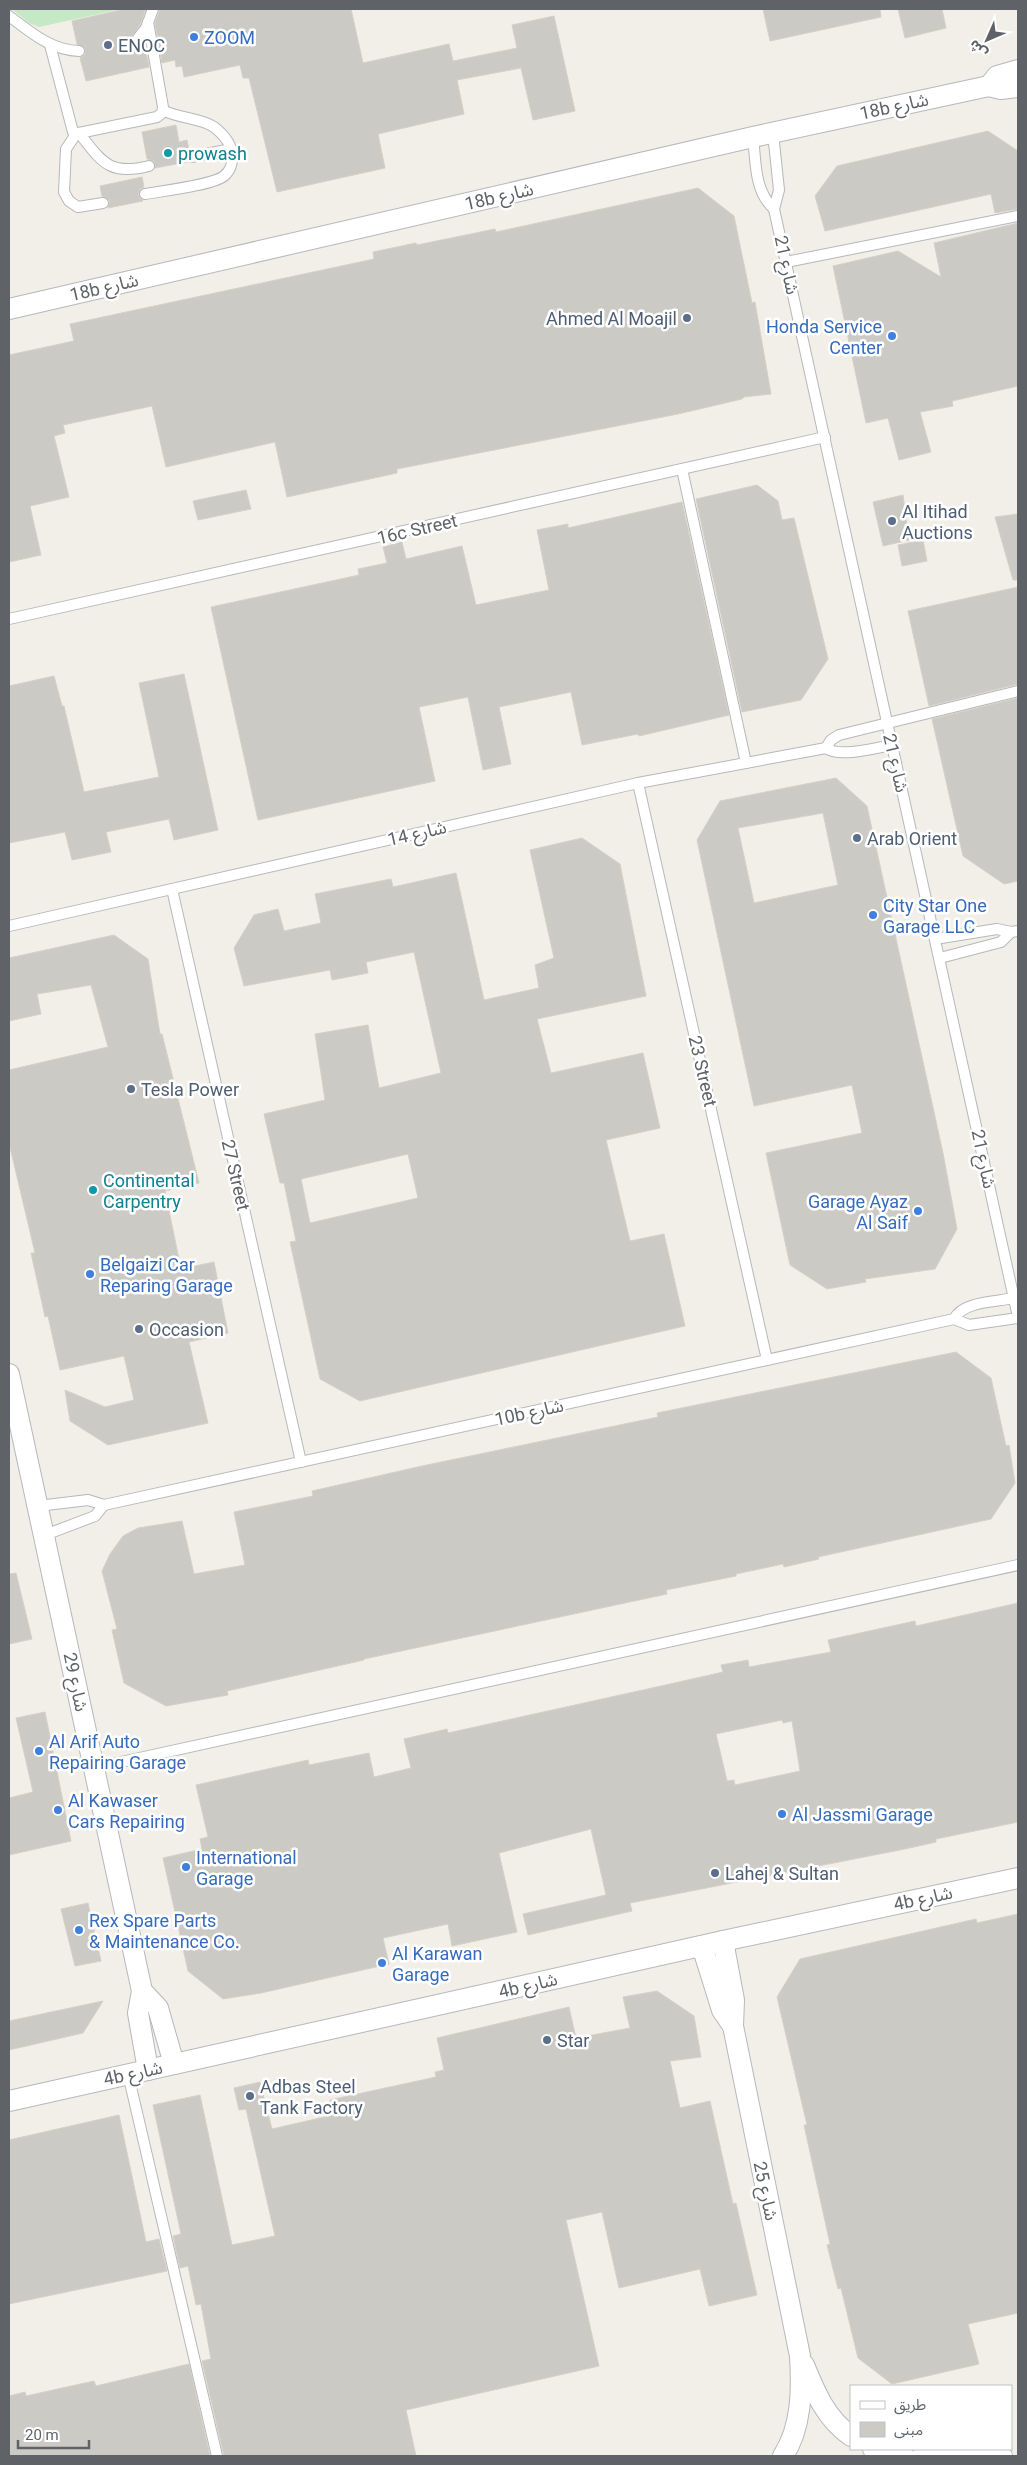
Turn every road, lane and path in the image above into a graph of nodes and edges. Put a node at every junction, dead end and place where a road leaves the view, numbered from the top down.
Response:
1 (153, 9) edge
2 (9, 16) edge
3 (148, 22) junction
4 (138, 38) dead end
5 (50, 45) junction
6 (79, 51) dead end
7 (1018, 70) edge
8 (989, 86) junction
9 (1018, 86) edge
10 (163, 110) junction
11 (78, 133) junction
12 (773, 133) junction
13 (753, 137) junction
14 (231, 148) junction
15 (191, 157) dead end
16 (149, 166) dead end
17 (145, 194) dead end
18 (103, 203) dead end
19 (774, 209) junction
20 (1018, 216) edge
21 (786, 262) junction
22 (9, 310) edge
23 (824, 437) junction
24 (682, 469) junction
25 (9, 620) edge
26 (1018, 691) edge
27 (888, 724) junction
28 (892, 745) junction
29 (826, 748) junction
30 (746, 763) junction
31 (638, 783) junction
32 (172, 889) junction
33 (9, 926) edge
34 (1015, 931) edge
35 (936, 939) junction
36 (940, 958) junction
37 (1014, 1298) junction
38 (1018, 1318) edge
39 (954, 1319) junction
40 (767, 1360) junction
41 (9, 1374) edge
42 (300, 1462) junction
43 (104, 1505) junction
44 (38, 1506) junction
45 (45, 1535) junction
46 (1018, 1565) edge
47 (94, 1768) junction
48 (1018, 1878) edge
49 (723, 1941) junction
50 (702, 1946) junction
51 (142, 1991) junction
52 (733, 2026) junction
53 (174, 2064) junction
54 (138, 2072) junction
55 (9, 2101) edge
56 (800, 2356) junction
57 (850, 2435) edge
58 (877, 2450) edge
59 (217, 2456) edge
60 (783, 2456) edge
61 (904, 2456) edge
62 (922, 2456) edge
63 (1002, 2456) edge

1 - 3 lane
2 - 5 lane
3 - 4 lane
3 - 10 lane
5 - 6 lane
5 - 11 lane
7 - 8 street, 18b شارع
8 - 9 street, 18b شارع
8 - 12 street, 18b شارع
10 - 11 lane
10 - 14 lane
11 - 16 lane
11 - 18 lane
12 - 13 street, 18b شارع
12 - 19 lane, شارع 21
13 - 19 lane, شارع 21
13 - 22 street, 18b شارع
14 - 15 lane
14 - 17 lane
19 - 21 lane, شارع 21
20 - 21 lane
21 - 23 lane, شارع 21
23 - 24 lane, 16c Street
23 - 27 lane, شارع 21
24 - 25 lane, 16c Street
24 - 30 lane
26 - 27 lane, شارع 14
27 - 28 lane, شارع 21
27 - 29 lane, شارع 14
28 - 29 lane, شارع 14
28 - 35 lane, شارع 21
29 - 30 lane, شارع 14
30 - 31 lane, شارع 14
31 - 32 lane, شارع 14
31 - 40 lane, 23 Street
32 - 33 lane, شارع 14
32 - 42 lane, 27 Street
34 - 35 lane
34 - 36 lane
35 - 36 lane, شارع 21
36 - 37 lane, شارع 21
37 - 38 lane, شارع 21
37 - 39 lane, 10b شارع
38 - 39 lane, 10b شارع
39 - 40 lane, 10b شارع
40 - 42 lane, 10b شارع
41 - 44 street, شارع 29
42 - 43 lane, 10b شارع
43 - 44 lane, 10b شارع
43 - 45 lane, 10b شارع
44 - 45 street, شارع 29
45 - 47 street, شارع 29
46 - 47 lane
47 - 51 street, شارع 29
48 - 49 street, 4b شارع
49 - 50 street, 4b شارع
49 - 52 street, شارع 25
50 - 52 street, شارع 25
50 - 53 street, 4b شارع
51 - 53 street, شارع 29
51 - 54 street, شارع 29
52 - 56 street, شارع 25
53 - 54 street, 4b شارع
54 - 55 street, 4b شارع
54 - 59 lane
56 - 57 street, شارع 25
56 - 60 street, شارع 25
58 - 61 street
62 - 63 street

